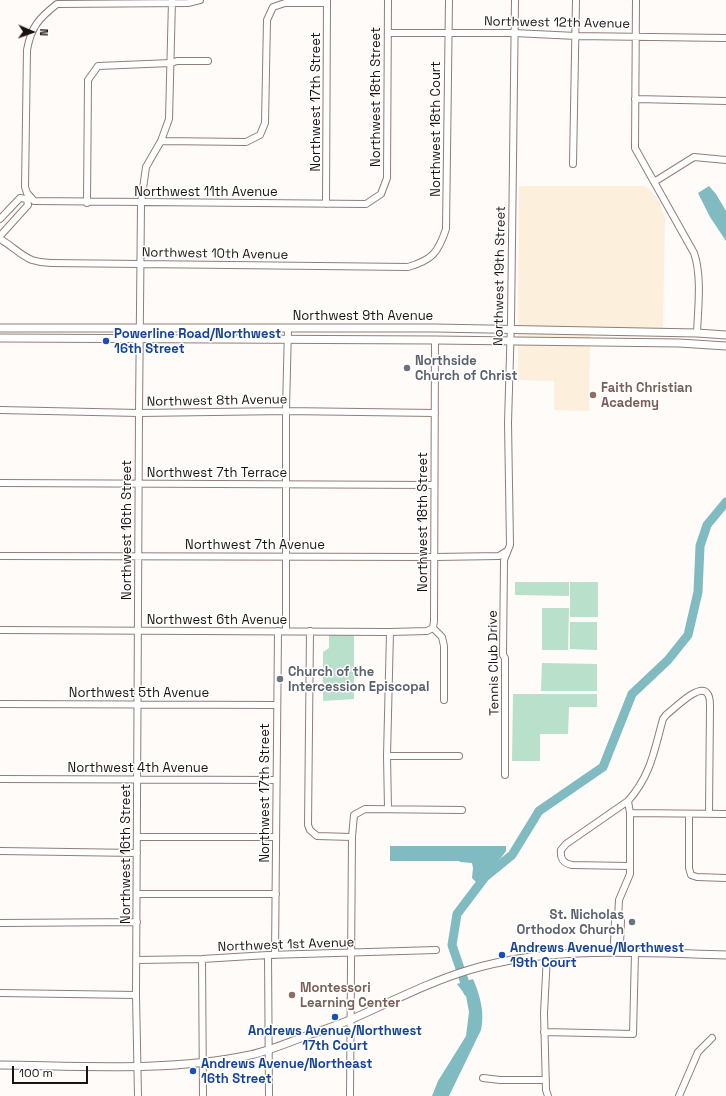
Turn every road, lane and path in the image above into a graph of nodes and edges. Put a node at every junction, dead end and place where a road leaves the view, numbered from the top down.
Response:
1 (200, 0) edge
2 (388, 0) edge
3 (449, 0) edge
4 (514, 0) edge
5 (576, 0) edge
6 (636, 0) edge
7 (172, 1) edge
8 (327, 2) edge
9 (388, 32) junction
10 (448, 33) junction
11 (514, 33) junction
12 (576, 36) junction
13 (636, 36) junction
14 (726, 38) edge
15 (208, 61) dead end
16 (171, 63) junction
17 (635, 99) junction
18 (726, 101) edge
19 (162, 142) junction
20 (726, 160) edge
21 (573, 164) dead end
22 (654, 182) junction
23 (381, 194) joint
24 (28, 198) junction
25 (87, 203) junction
26 (141, 203) junction
27 (326, 204) junction
28 (0, 219) edge
29 (0, 238) edge
30 (433, 255) joint
31 (141, 264) junction
32 (1, 328) edge
33 (140, 328) junction
34 (288, 328) junction
35 (511, 330) junction
36 (697, 333) junction
37 (715, 334) junction
38 (726, 335) edge
39 (0, 338) edge
40 (140, 338) junction
41 (287, 340) junction
42 (435, 340) junction
43 (510, 341) junction
44 (679, 343) junction
45 (696, 344) junction
46 (726, 346) edge
47 (0, 410) edge
48 (286, 411) junction
49 (139, 413) junction
50 (435, 413) junction
51 (0, 483) edge
52 (138, 484) junction
53 (286, 484) junction
54 (434, 485) junction
55 (507, 551) junction
56 (138, 555) junction
57 (0, 556) edge
58 (286, 556) junction
59 (435, 557) junction
60 (433, 628) junction
61 (0, 630) edge
62 (138, 630) junction
63 (278, 631) junction
64 (286, 631) junction
65 (310, 631) junction
66 (390, 632) junction
67 (444, 700) dead end
68 (0, 704) edge
69 (137, 704) junction
70 (277, 705) junction
71 (387, 756) junction
72 (459, 756) dead end
73 (505, 775) dead end
74 (0, 779) edge
75 (138, 779) junction
76 (276, 780) junction
77 (628, 801) junction
78 (388, 809) junction
79 (462, 810) dead end
80 (630, 813) junction
81 (689, 814) junction
82 (709, 814) junction
83 (726, 814) edge
84 (352, 836) junction
85 (137, 837) junction
86 (276, 837) junction
87 (0, 851) edge
88 (137, 852) junction
89 (630, 866) junction
90 (726, 878) edge
91 (137, 894) junction
92 (276, 894) junction
93 (0, 922) edge
94 (137, 922) junction
95 (617, 949) junction
96 (436, 950) dead end
97 (350, 953) junction
98 (635, 953) junction
99 (268, 955) junction
100 (275, 955) junction
101 (547, 955) junction
102 (726, 955) edge
103 (202, 959) junction
104 (137, 960) junction
105 (0, 994) edge
106 (136, 995) junction
107 (351, 1019) junction
108 (544, 1032) junction
109 (712, 1038) dead end
110 (268, 1050) junction
111 (203, 1063) junction
112 (0, 1065) edge
113 (138, 1066) junction
114 (483, 1078) dead end
115 (546, 1080) junction
116 (138, 1096) edge
117 (203, 1096) edge
118 (269, 1096) edge
119 (350, 1096) edge
120 (548, 1096) edge
121 (679, 1096) edge

1 - 7 street
2 - 9 street, Northwest 18th Street
3 - 10 street, Northwest 18th Court
4 - 11 street, Northwest 19th Street
5 - 12 street
6 - 13 street
7 - 16 street, Northwest 16th Street
7 - 24 street
8 - 19 street
8 - 27 street, Northwest 17th Street
9 - 10 street, Northwest 12th Avenue
9 - 23 street, Northwest 18th Street
10 - 11 street, Northwest 12th Avenue
10 - 30 street, Northwest 18th Court
11 - 12 street, Northwest 12th Avenue
11 - 35 street, Northwest 19th Street
12 - 13 street, Northwest 12th Avenue
12 - 21 street
13 - 14 street, Northwest 12th Avenue
13 - 17 street
15 - 16 street
16 - 19 street, Northwest 16th Street
16 - 25 street
17 - 18 street
17 - 22 street
19 - 26 street, Northwest 16th Street
20 - 22 street
22 - 36 street
23 - 27 street, Northwest 11th Avenue
24 - 25 street, Northwest 11th Avenue
24 - 28 street
24 - 29 street
25 - 26 street, Northwest 11th Avenue
26 - 27 street, Northwest 11th Avenue
26 - 31 street, Northwest 16th Street
29 - 31 street, Northwest 10th Avenue
30 - 31 street, Northwest 10th Avenue
31 - 33 street, Northwest 16th Street
32 - 33 main road, Northwest 9th Avenue
33 - 34 main road, Northwest 9th Avenue
33 - 40 street, Northwest 16th Street
34 - 35 main road, Northwest 9th Avenue
34 - 41 street
35 - 36 main road, Northwest 9th Avenue
35 - 43 street, Northwest 19th Street
36 - 37 main road, Northwest 9th Avenue
36 - 44 main road
37 - 38 main road, Northwest 9th Avenue
37 - 45 main road
39 - 40 main road, Northwest 9th Avenue
40 - 41 main road, Northwest 9th Avenue
40 - 49 street, Northwest 16th Street
41 - 42 main road, Northwest 9th Avenue
41 - 48 street
42 - 43 main road, Northwest 9th Avenue
42 - 50 street, Northwest 18th Street
43 - 44 main road, Northwest 9th Avenue
43 - 55 street, Northwest 19th Street
44 - 45 main road, Northwest 9th Avenue
45 - 46 main road, Northwest 9th Avenue
47 - 49 street, Northwest 8th Avenue
48 - 49 street, Northwest 8th Avenue
48 - 50 street, Northwest 8th Avenue
48 - 53 street
49 - 52 street, Northwest 16th Street
50 - 54 street, Northwest 18th Street
51 - 52 street, Northwest 7th Terrace
52 - 53 street, Northwest 7th Terrace
52 - 56 street, Northwest 16th Street
53 - 54 street, Northwest 7th Terrace
53 - 58 street
54 - 59 street, Northwest 18th Street
55 - 59 street, Northwest 7th Avenue
55 - 73 street, Tennis Club Drive
56 - 57 street, Northwest 7th Avenue
56 - 58 street, Northwest 7th Avenue
56 - 62 street, Northwest 16th Street
58 - 59 street, Northwest 7th Avenue
58 - 64 street
59 - 60 street, Northwest 18th Street
60 - 66 street, Northwest 6th Avenue
60 - 67 street
61 - 62 street, Northwest 6th Avenue
62 - 63 street, Northwest 6th Avenue
62 - 69 street, Northwest 16th Street
63 - 64 street, Northwest 6th Avenue
63 - 70 street, Northwest 17th Street
64 - 65 street, Northwest 6th Avenue
65 - 66 street, Northwest 6th Avenue
65 - 84 street
66 - 71 street
68 - 69 street, Northwest 5th Avenue
69 - 70 street, Northwest 5th Avenue
69 - 75 street, Northwest 16th Street
70 - 76 street, Northwest 17th Street
71 - 72 street
71 - 78 street
74 - 75 street, Northwest 4th Avenue
75 - 76 street, Northwest 4th Avenue
75 - 85 street, Northwest 16th Street
76 - 86 street, Northwest 17th Street
77 - 80 street
77 - 82 street
77 - 89 street
78 - 79 street
78 - 84 street
80 - 81 street
80 - 89 street
81 - 82 street
81 - 90 street
82 - 83 street
84 - 97 street
85 - 86 street
85 - 88 street, Northwest 16th Street
86 - 92 street, Northwest 17th Street
87 - 88 street
88 - 91 street, Northwest 16th Street
89 - 95 street
91 - 92 street
91 - 94 street, Northwest 16th Street
92 - 100 street, Northwest 17th Street
93 - 94 street
94 - 104 street, Northwest 16th Street
95 - 98 main road
95 - 101 main road
96 - 97 street, Northwest 1st Avenue
97 - 100 street, Northwest 1st Avenue
97 - 107 street
98 - 102 main road
98 - 108 street
99 - 100 street, Northwest 1st Avenue
99 - 103 street, Northwest 1st Avenue
99 - 110 street
101 - 107 main road
101 - 108 street
103 - 104 street, Northwest 1st Avenue
103 - 111 street
104 - 106 street, Northwest 16th Street
105 - 106 street
106 - 113 street, Northwest 16th Street
107 - 110 main road
107 - 119 street
108 - 115 street
109 - 121 street
110 - 111 main road
110 - 118 street
111 - 113 main road
111 - 117 street
112 - 113 main road
113 - 116 street, Northwest 16th Street
114 - 115 street
115 - 120 street

